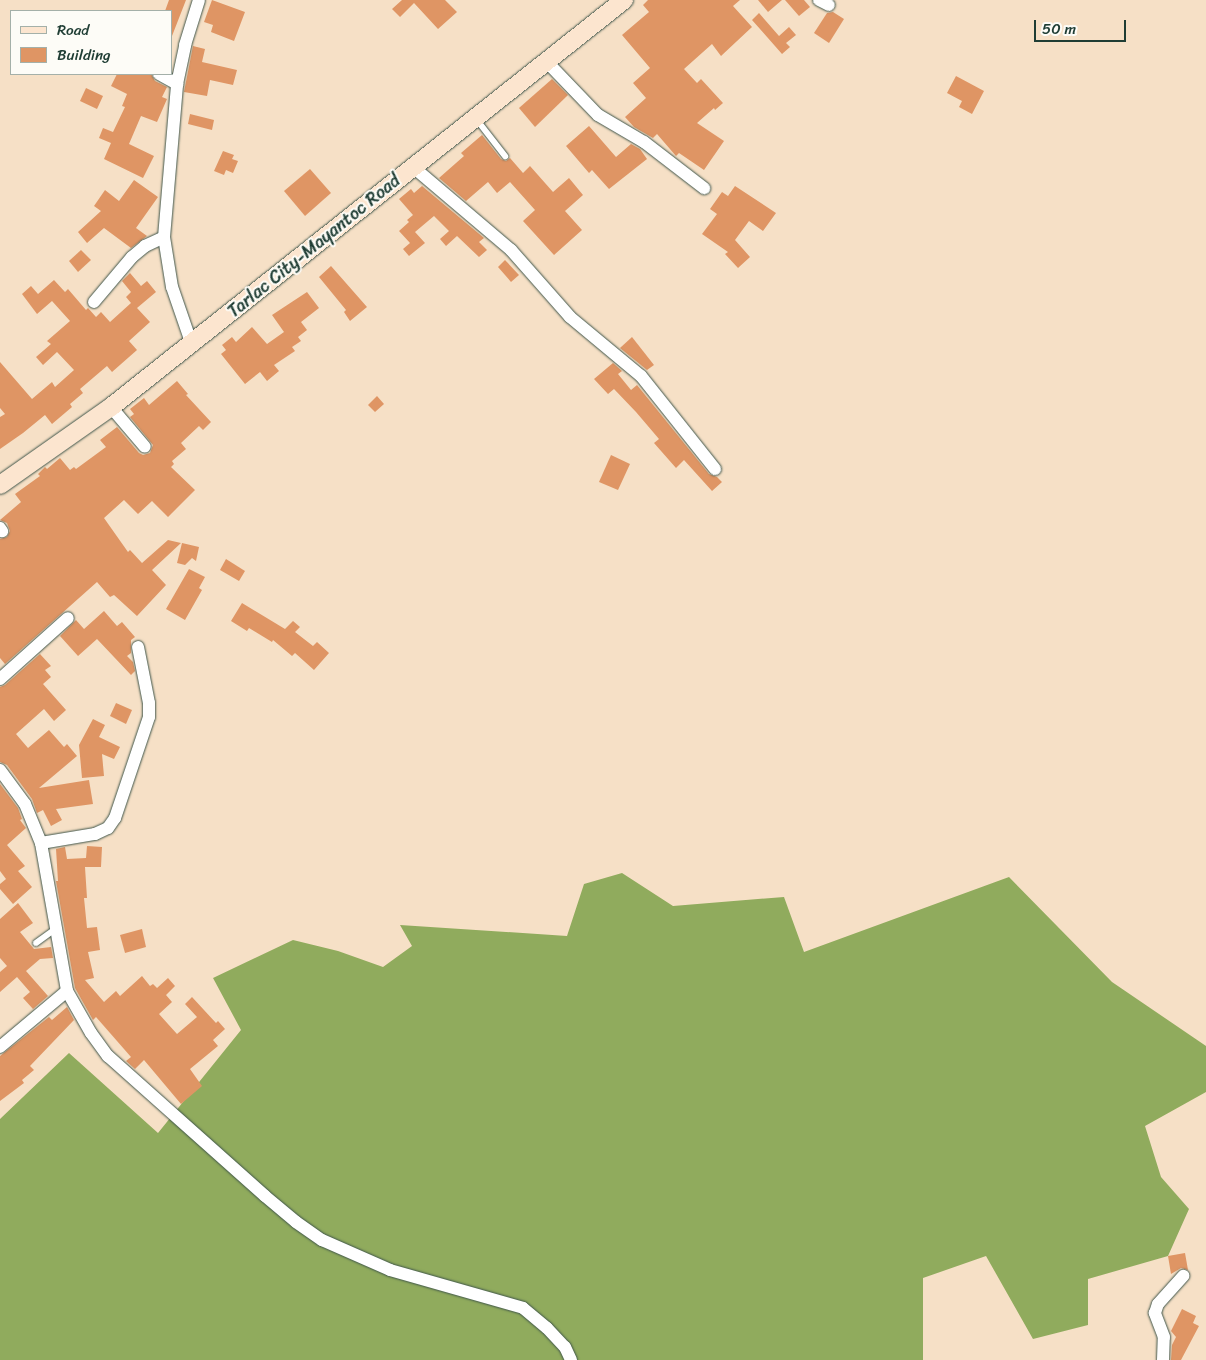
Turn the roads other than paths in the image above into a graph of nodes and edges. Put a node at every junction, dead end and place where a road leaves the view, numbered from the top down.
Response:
1 (199, 0) edge
2 (624, 0) edge
3 (546, 61) junction
4 (161, 75) edge
5 (177, 84) junction
6 (475, 117) junction
7 (505, 156) dead end
8 (412, 166) junction
9 (704, 188) dead end
10 (164, 237) junction
11 (94, 302) dead end
12 (192, 345) junction
13 (111, 407) junction
14 (145, 448) dead end
15 (715, 469) dead end
16 (0, 484) edge
17 (68, 618) dead end
18 (138, 647) dead end
19 (0, 679) edge
20 (0, 770) edge
21 (41, 843) junction
22 (55, 929) junction
23 (36, 943) dead end
24 (67, 991) junction
25 (0, 1047) edge
26 (1183, 1276) dead end
27 (571, 1360) edge
28 (1163, 1360) edge

1 - 5 street
2 - 3 main road, Tarlac City-Mayantoc Road
3 - 6 main road, Tarlac City-Mayantoc Road
3 - 9 street
4 - 5 street
5 - 10 street
6 - 7 lane
6 - 8 main road, Tarlac City-Mayantoc Road
8 - 12 main road, Tarlac City-Mayantoc Road
8 - 15 street
10 - 11 street
10 - 12 street
12 - 13 main road, Tarlac City-Mayantoc Road
13 - 14 street
13 - 16 main road, Tarlac City-Mayantoc Road
17 - 19 street
18 - 21 street
20 - 21 street
21 - 22 street
22 - 23 lane
22 - 24 street
24 - 25 street
24 - 27 street
26 - 28 street

